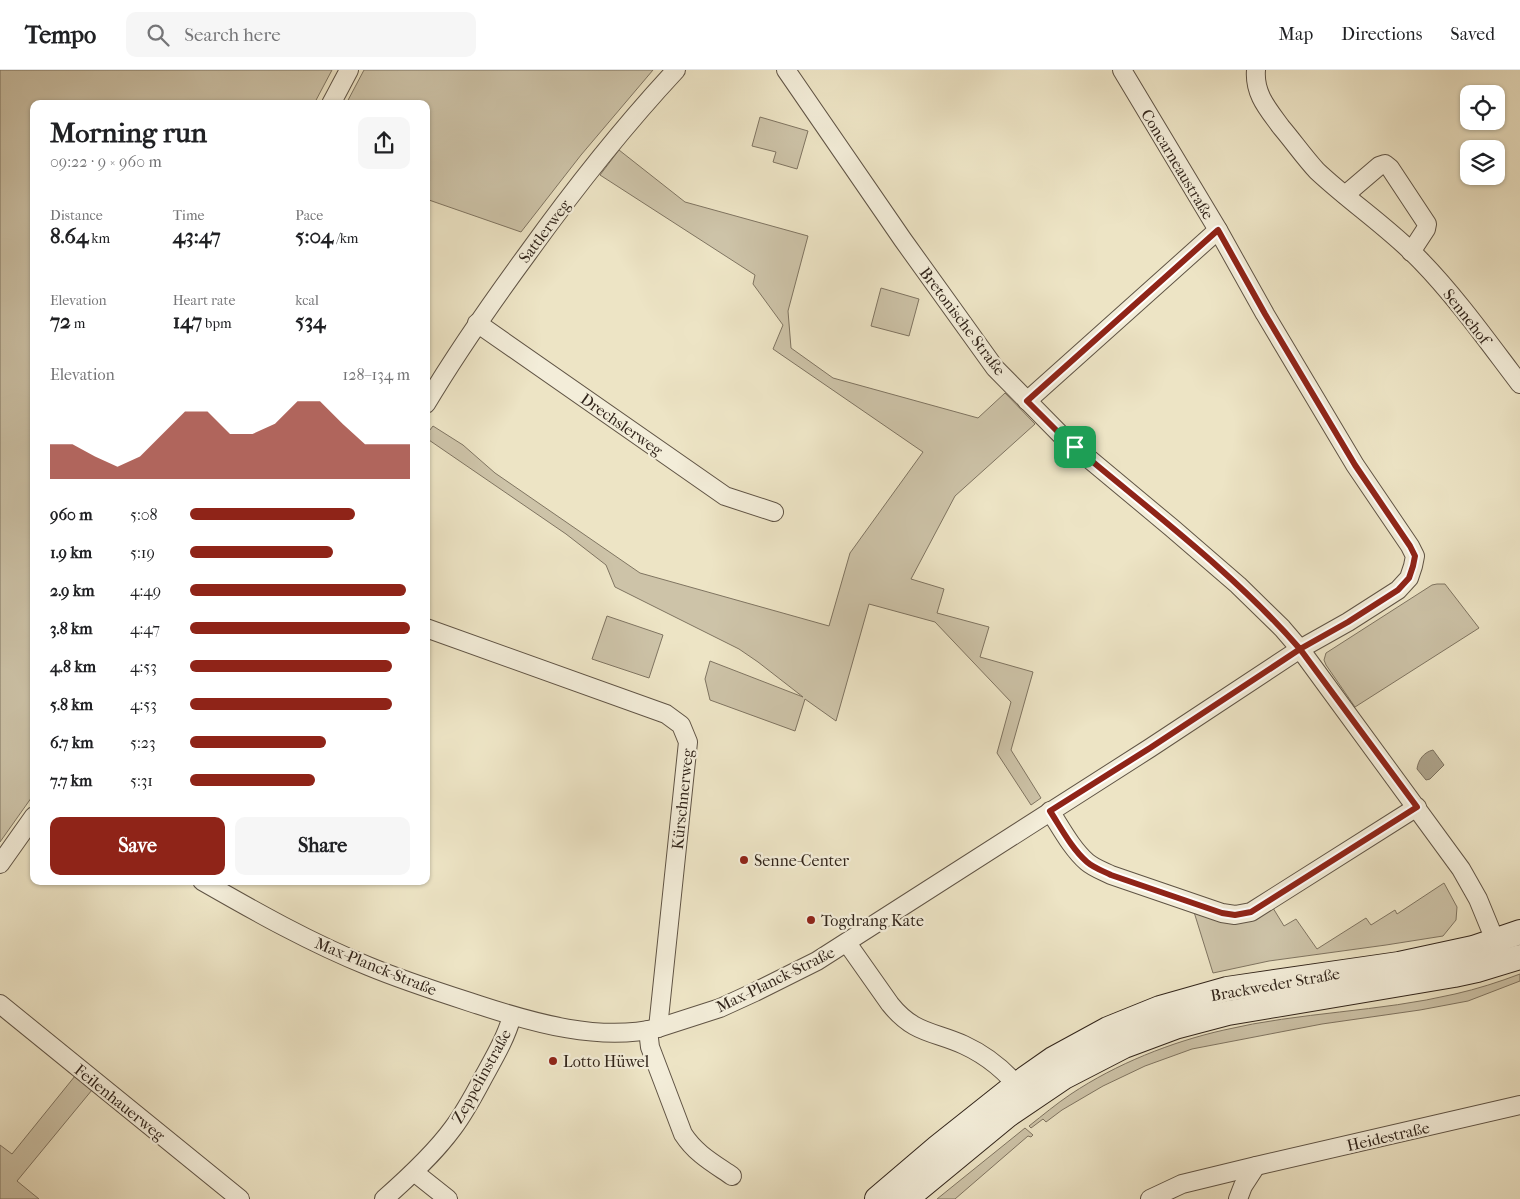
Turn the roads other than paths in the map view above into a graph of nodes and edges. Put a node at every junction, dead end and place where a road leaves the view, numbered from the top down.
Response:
1 (349, 70) edge
2 (676, 70) edge
3 (786, 70) edge
4 (1122, 70) edge
5 (1256, 70) edge
6 (333, 100) edge
7 (1345, 195) junction
8 (1218, 230) junction
9 (1411, 252) junction
10 (477, 323) junction
11 (1520, 384) edge
12 (430, 398) edge
13 (1027, 401) junction
14 (774, 512) dead end
15 (1413, 566) joint
16 (430, 629) edge
17 (1300, 649) junction
18 (1417, 807) junction
19 (1050, 811) junction
20 (30, 822) edge
21 (0, 864) edge
22 (209, 885) edge
23 (1520, 932) edge
24 (847, 943) junction
25 (1506, 953) edge
26 (0, 1004) edge
27 (512, 1016) junction
28 (653, 1029) junction
29 (1022, 1093) junction
30 (1520, 1105) edge
31 (1256, 1166) junction
32 (414, 1172) junction
33 (732, 1176) dead end
34 (240, 1199) edge
35 (384, 1199) edge
36 (448, 1199) edge
37 (876, 1199) edge
38 (906, 1199) edge
39 (1150, 1199) edge
40 (1238, 1199) edge

1 - 6 street
2 - 10 street, Sattlerweg
3 - 13 street, Bretonische Straße
4 - 8 street, Concarneaustraße
5 - 7 street, Sennehof
7 - 9 street, Sennehof
7 - 9 street
8 - 13 street
8 - 15 street, Concarneaustraße
9 - 11 street, Sennehof
10 - 12 street, Sattlerweg
10 - 14 street, Drechslerweg
13 - 17 street, Bretonische Straße
15 - 17 street, Max-Planck-Straße
16 - 28 street, Kürschnerweg
17 - 18 street, Bretonische Straße
17 - 19 street, Max-Planck-Straße
18 - 19 street
18 - 25 street, Bretonische Straße
19 - 24 street, Max-Planck-Straße
20 - 21 street
22 - 27 street, Max-Planck-Straße
23 - 25 main road, Brackweder Straße
24 - 28 street, Max-Planck-Straße
24 - 29 street
25 - 29 main road, Brackweder Straße
26 - 34 street, Feilenhauerweg
27 - 28 street, Max-Planck-Straße
27 - 32 street, Zeppelinstraße
28 - 33 street, Kürschnerweg
29 - 37 main road, Brackweder Straße
29 - 38 main road, Brackweder Straße
30 - 31 street, Heidestraße
31 - 39 street, Heidestraße
31 - 40 street
32 - 35 street, Zeppelinstraße
32 - 36 street

